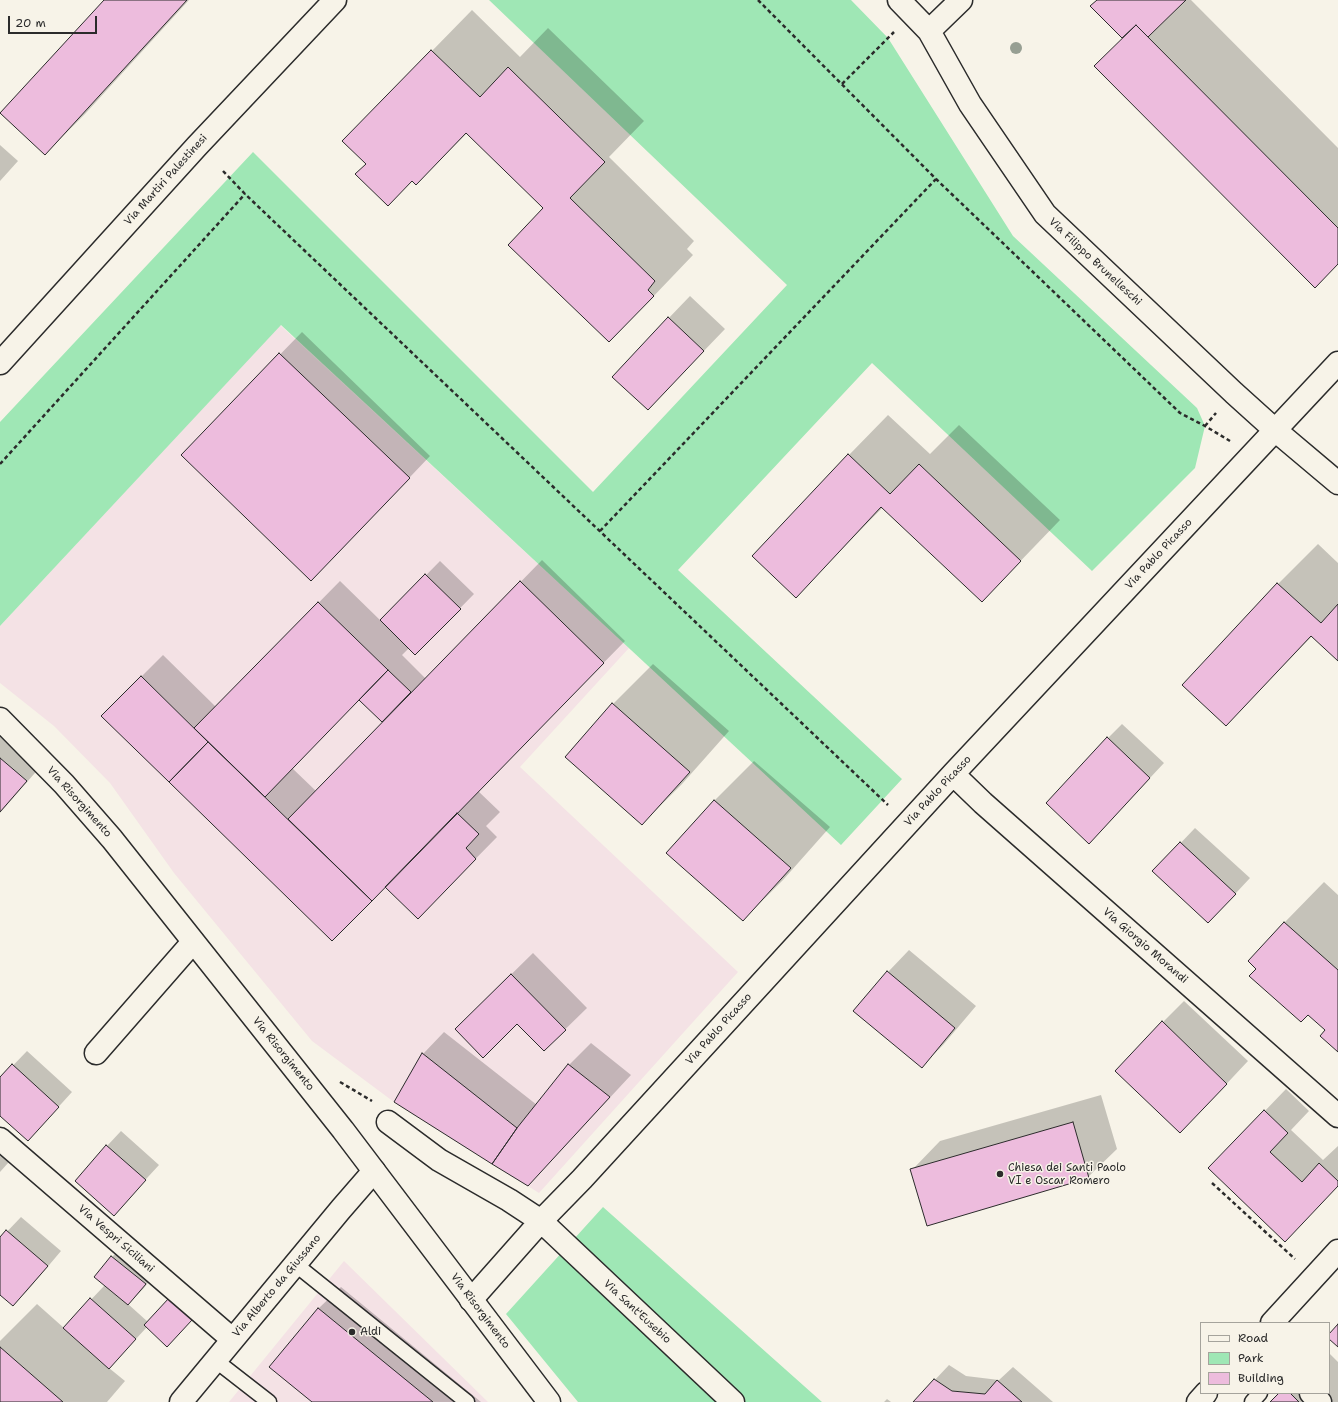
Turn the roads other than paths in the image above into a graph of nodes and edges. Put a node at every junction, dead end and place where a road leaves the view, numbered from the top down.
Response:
1 (335, 0) edge
2 (961, 0) edge
3 (906, 7) edge
4 (929, 31) junction
5 (0, 363) edge
6 (1338, 363) edge
7 (1275, 430) junction
8 (1338, 483) edge
9 (0, 719) edge
10 (953, 774) junction
11 (193, 942) junction
12 (96, 1053) dead end
13 (1338, 1116) edge
14 (388, 1122) dead end
15 (0, 1139) edge
16 (374, 1171) junction
17 (541, 1221) junction
18 (1338, 1251) edge
19 (295, 1264) junction
20 (472, 1300) junction
21 (1273, 1322) edge
22 (232, 1339) junction
23 (215, 1360) junction
24 (1205, 1394) edge
25 (1259, 1394) edge
26 (1312, 1394) edge
27 (181, 1402) edge
28 (269, 1402) edge
29 (467, 1402) edge
30 (550, 1402) edge
31 (733, 1402) edge
32 (1198, 1402) edge
33 (1252, 1402) edge
34 (1320, 1402) edge

1 - 5 street, Via Martiri Palestinesi
2 - 4 street
3 - 4 street, Via Filippo Brunelleschi
4 - 7 street, Via Filippo Brunelleschi
6 - 7 street, Via Pablo Picasso
7 - 8 street, Via Filippo Brunelleschi
7 - 10 street, Via Pablo Picasso
9 - 11 street, Via Risorgimento
10 - 13 street, Via Giorgio Morandi
10 - 17 street, Via Pablo Picasso
11 - 12 street
11 - 16 street, Via Risorgimento
14 - 17 street, Via Sant'Eusebio
15 - 22 street, Via Vespri Siciliani
16 - 19 street, Via Alberto da Giussano
16 - 20 street, Via Risorgimento
17 - 20 street
17 - 31 street, Via Sant'Eusebio
18 - 21 street
19 - 22 street, Via Alberto da Giussano
19 - 29 lane
20 - 30 street, Via Risorgimento
22 - 23 street, Via Alberto da Giussano
23 - 27 street, Via Alberto da Giussano
23 - 28 lane
24 - 32 street
25 - 33 lane
26 - 34 street

